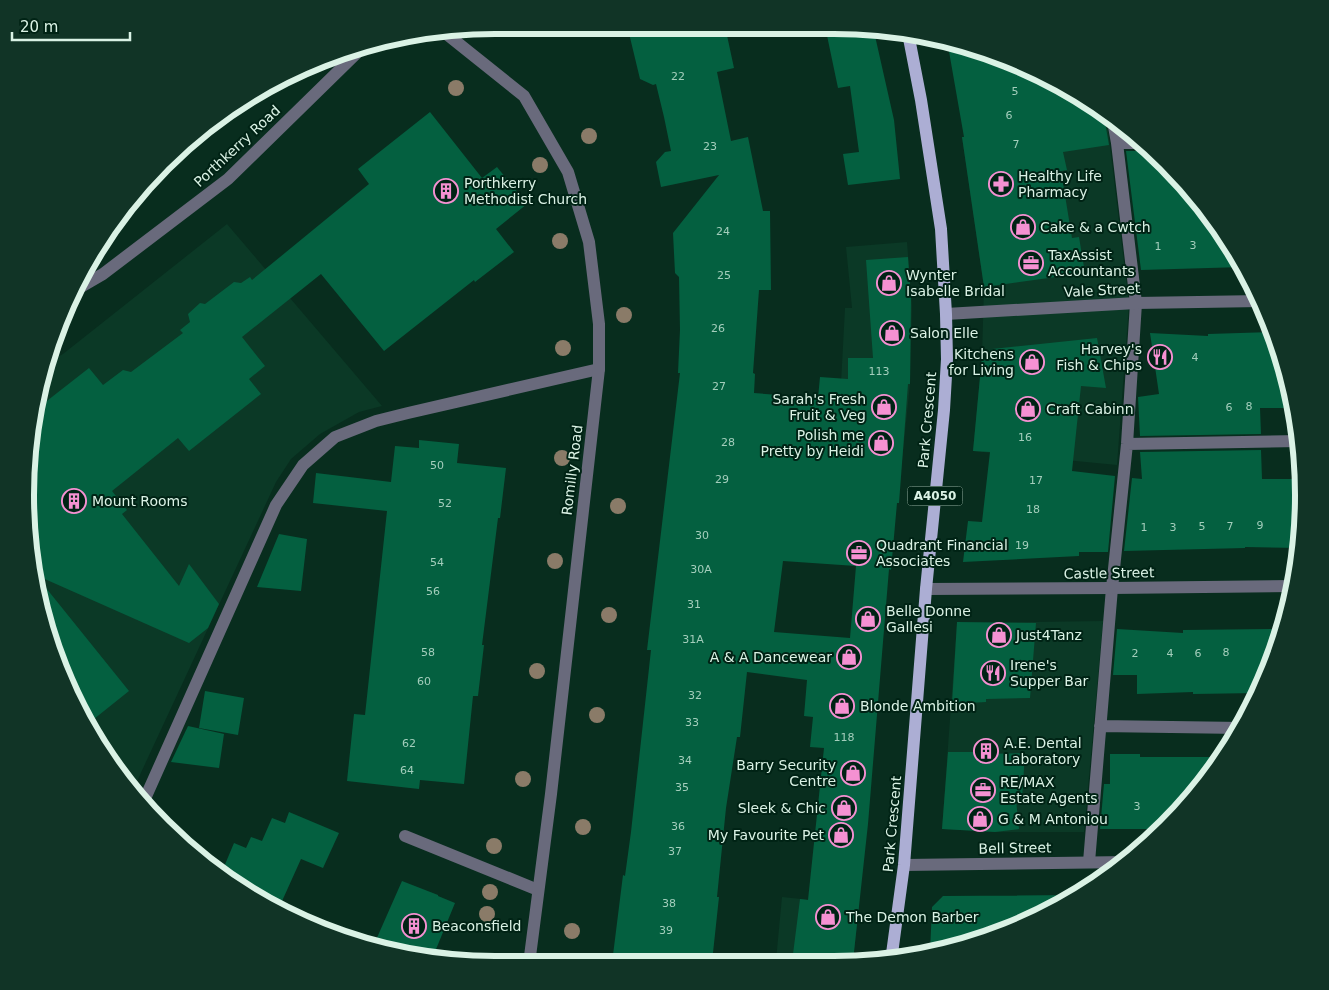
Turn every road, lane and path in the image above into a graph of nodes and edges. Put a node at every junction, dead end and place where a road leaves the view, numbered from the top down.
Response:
1 (450, 37) edge
2 (909, 41) edge
3 (347, 58) edge
4 (1114, 129) edge
5 (1117, 143) junction
6 (1132, 143) edge
7 (84, 285) edge
8 (1253, 301) edge
9 (1136, 303) junction
10 (946, 314) junction
11 (599, 369) junction
12 (1292, 441) edge
13 (1127, 444) junction
14 (1286, 586) edge
15 (1112, 588) junction
16 (926, 589) junction
17 (1100, 726) junction
18 (1232, 728) edge
19 (146, 796) edge
20 (405, 836) dead end
21 (1089, 862) junction
22 (1114, 862) edge
23 (904, 865) junction
24 (538, 890) junction
25 (892, 952) edge
26 (529, 956) edge

1 - 11 street, Romilly Road
2 - 10 main road, Park Crescent / A4050
3 - 7 street, Porthkerry Road
4 - 5 street
5 - 6 street
5 - 9 street
8 - 9 street, Vale Street
9 - 10 street, Vale Street
9 - 13 street
10 - 16 main road, Park Crescent / A4050
11 - 19 street
11 - 24 street, Romilly Road
12 - 13 street
13 - 15 street
14 - 15 street, Castle Street
15 - 16 street, Castle Street
15 - 17 street
16 - 23 main road, Park Crescent / A4050
17 - 18 street
17 - 21 street
20 - 24 street
21 - 22 street, Bell Street
21 - 23 street, Bell Street
23 - 25 main road, Park Crescent / A4050
24 - 26 street, Romilly Road

